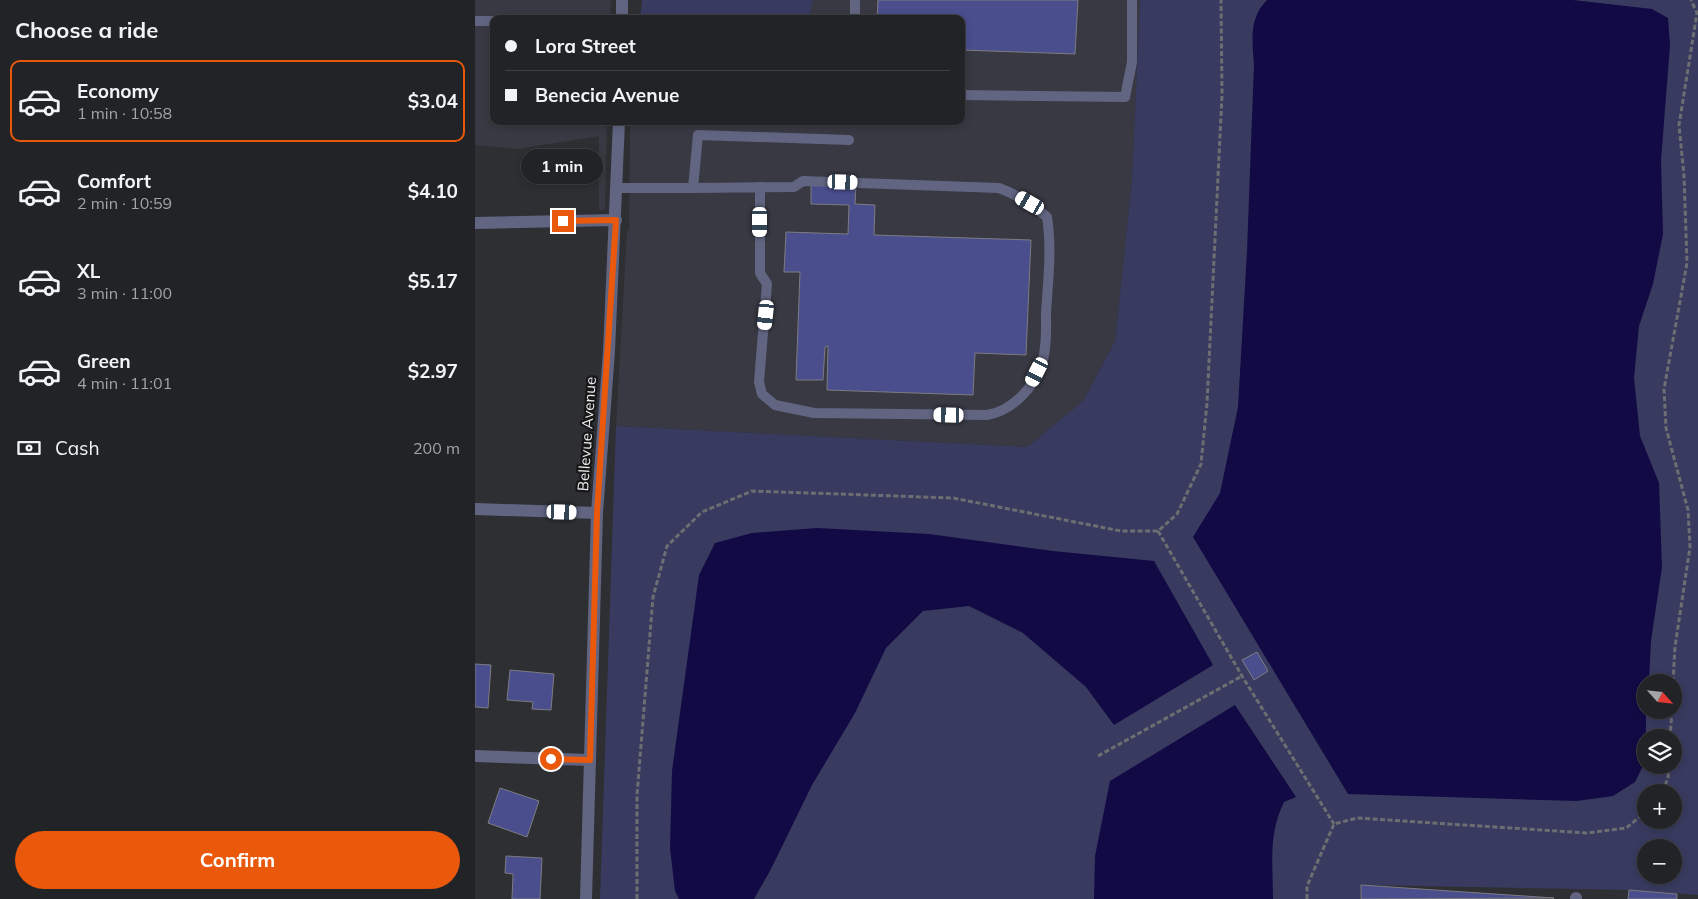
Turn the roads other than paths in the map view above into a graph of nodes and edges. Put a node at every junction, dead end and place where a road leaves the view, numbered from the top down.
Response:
1 (622, 0) edge
2 (855, 0) edge
3 (1132, 0) edge
4 (622, 15) edge
5 (855, 15) edge
6 (475, 21) edge
7 (490, 21) edge
8 (965, 95) edge
9 (619, 125) edge
10 (849, 140) dead end
11 (760, 187) junction
12 (617, 188) junction
13 (693, 188) junction
14 (616, 220) junction
15 (475, 223) edge
16 (475, 509) edge
17 (597, 513) junction
18 (475, 756) edge
19 (590, 760) junction
20 (586, 899) edge

1 - 4 street
2 - 5 lane
3 - 8 lane
6 - 7 lane
9 - 12 street, Bellevue Avenue
10 - 13 lane
11 - 11 lane
11 - 13 lane
12 - 13 lane
12 - 14 street, Bellevue Avenue
14 - 15 street
14 - 17 street, Bellevue Avenue
16 - 17 street
17 - 19 street, Bellevue Avenue
18 - 19 street
19 - 20 street, Bellevue Avenue

